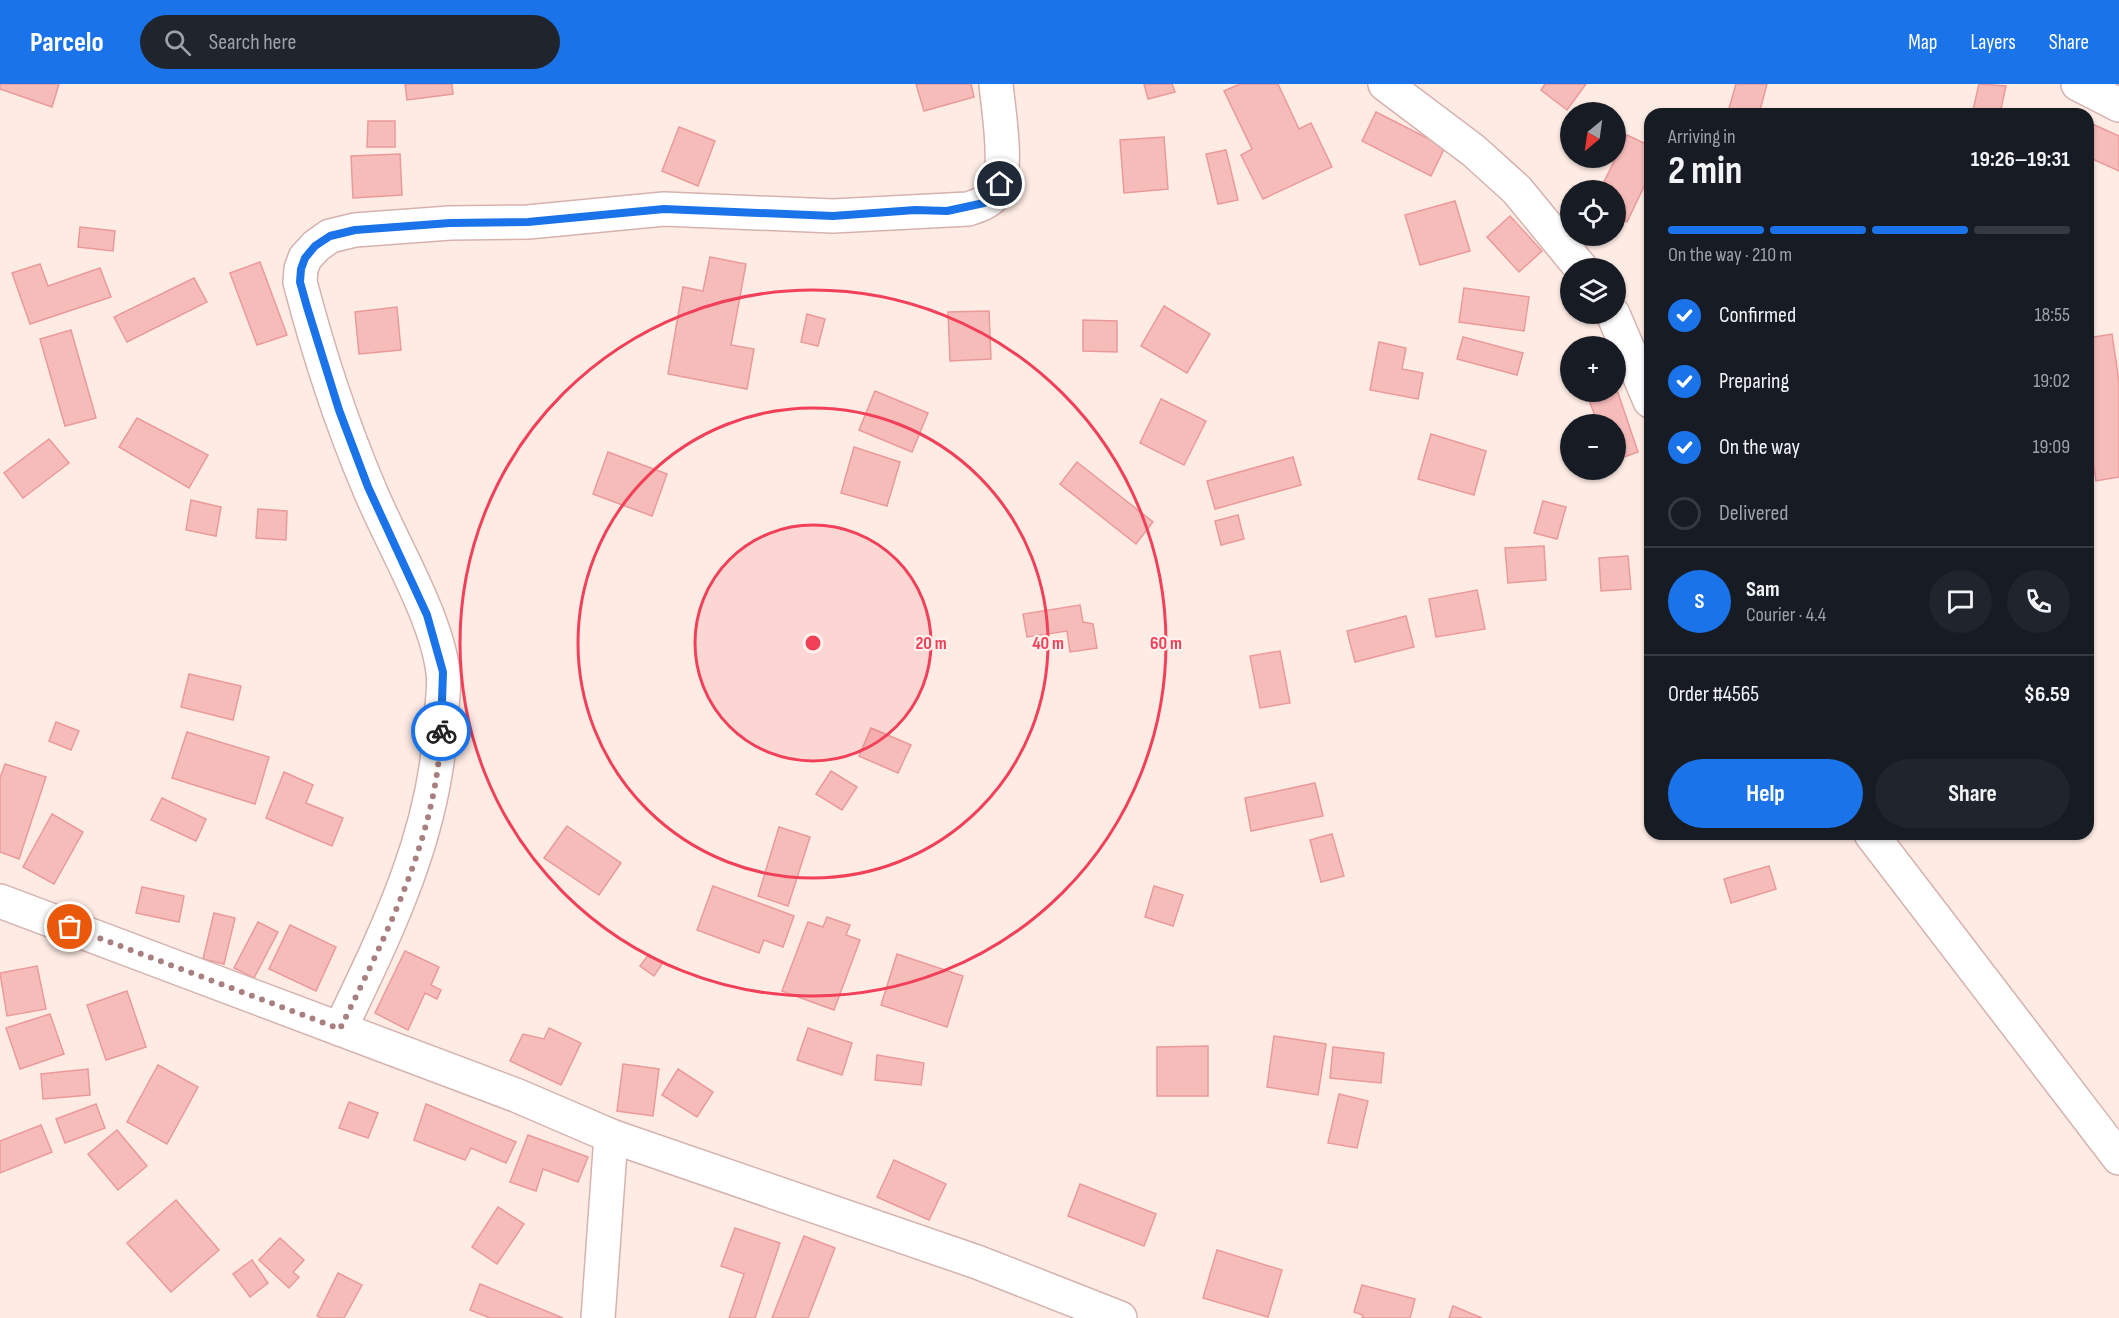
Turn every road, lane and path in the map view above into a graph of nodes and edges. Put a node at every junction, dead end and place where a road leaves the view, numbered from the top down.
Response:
1 (996, 84) edge
2 (1385, 84) edge
3 (2078, 84) edge
4 (2119, 105) edge
5 (1573, 258) edge
6 (1617, 324) edge
7 (1644, 387) edge
8 (1876, 840) edge
9 (3, 904) edge
10 (340, 1029) junction
11 (611, 1136) junction
12 (2119, 1158) edge
13 (598, 1318) edge
14 (1120, 1318) edge

1 - 10 street
2 - 5 street
3 - 4 street
6 - 7 street
8 - 12 street
9 - 10 street
10 - 11 street
11 - 13 street
11 - 14 street

